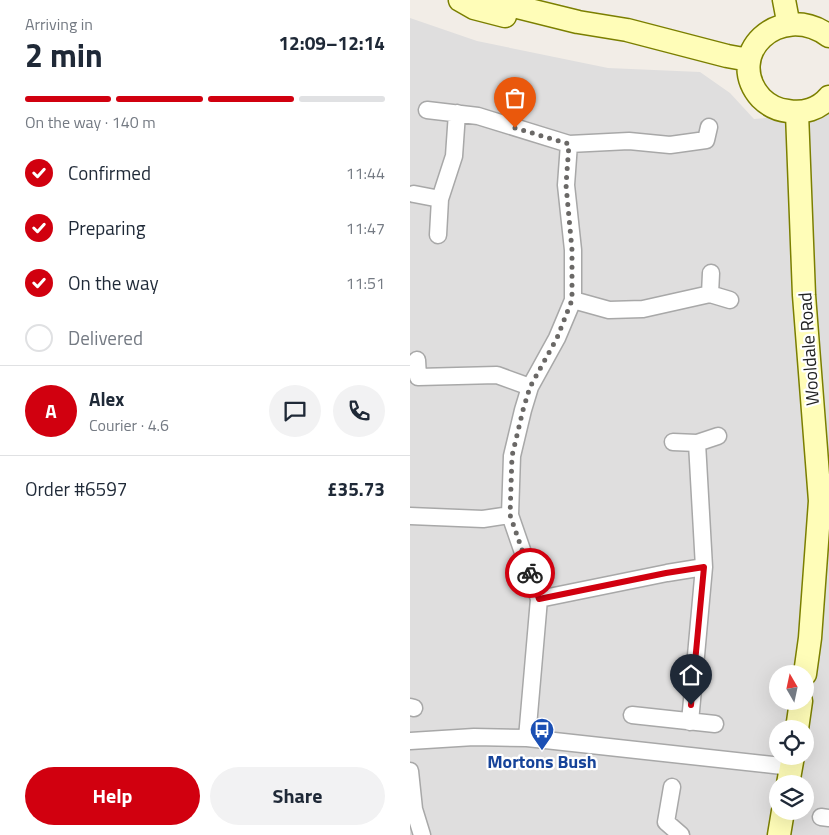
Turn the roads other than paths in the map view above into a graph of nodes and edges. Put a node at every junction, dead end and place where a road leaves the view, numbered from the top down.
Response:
1 (460, 0) edge
2 (489, 0) edge
3 (533, 6) edge
4 (786, 10) edge
5 (578, 22) junction
6 (829, 36) edge
7 (749, 60) junction
8 (829, 97) edge
9 (427, 110) dead end
10 (457, 113) junction
11 (797, 113) junction
12 (708, 127) dead end
13 (569, 144) junction
14 (414, 194) dead end
15 (440, 199) junction
16 (438, 235) dead end
17 (711, 273) dead end
18 (710, 294) junction
19 (572, 300) junction
20 (730, 300) dead end
21 (417, 360) dead end
22 (530, 387) junction
23 (718, 436) dead end
24 (673, 442) dead end
25 (697, 443) junction
26 (824, 501) edge
27 (510, 515) junction
28 (410, 516) edge
29 (704, 567) junction
30 (539, 599) junction
31 (806, 665) edge
32 (632, 715) dead end
33 (690, 722) junction
34 (715, 724) dead end
35 (527, 738) junction
36 (410, 741) edge
37 (410, 746) edge
38 (791, 769) edge
39 (410, 771) edge
40 (672, 787) dead end
41 (782, 820) edge
42 (663, 828) edge
43 (422, 835) edge
44 (680, 835) edge
45 (779, 835) edge

1 - 5 main road
2 - 3 main road
3 - 5 main road
4 - 6 main road
4 - 7 main road
5 - 7 main road
7 - 11 main road
8 - 11 main road
9 - 10 street
10 - 13 street
10 - 15 street
11 - 26 main road, Wooldale Road
12 - 13 street
13 - 19 street
14 - 15 street
15 - 16 street
17 - 18 street
18 - 19 street
18 - 20 street
19 - 22 street
21 - 22 street
22 - 27 street
23 - 25 street
24 - 25 street
25 - 29 street
26 - 31 main road, Wooldale Road
27 - 28 street
27 - 30 street
29 - 30 street
29 - 33 street
30 - 35 street
32 - 33 street
33 - 34 street
35 - 36 street
35 - 38 street
36 - 37 street
39 - 43 street
40 - 42 street
41 - 45 main road
42 - 44 street

